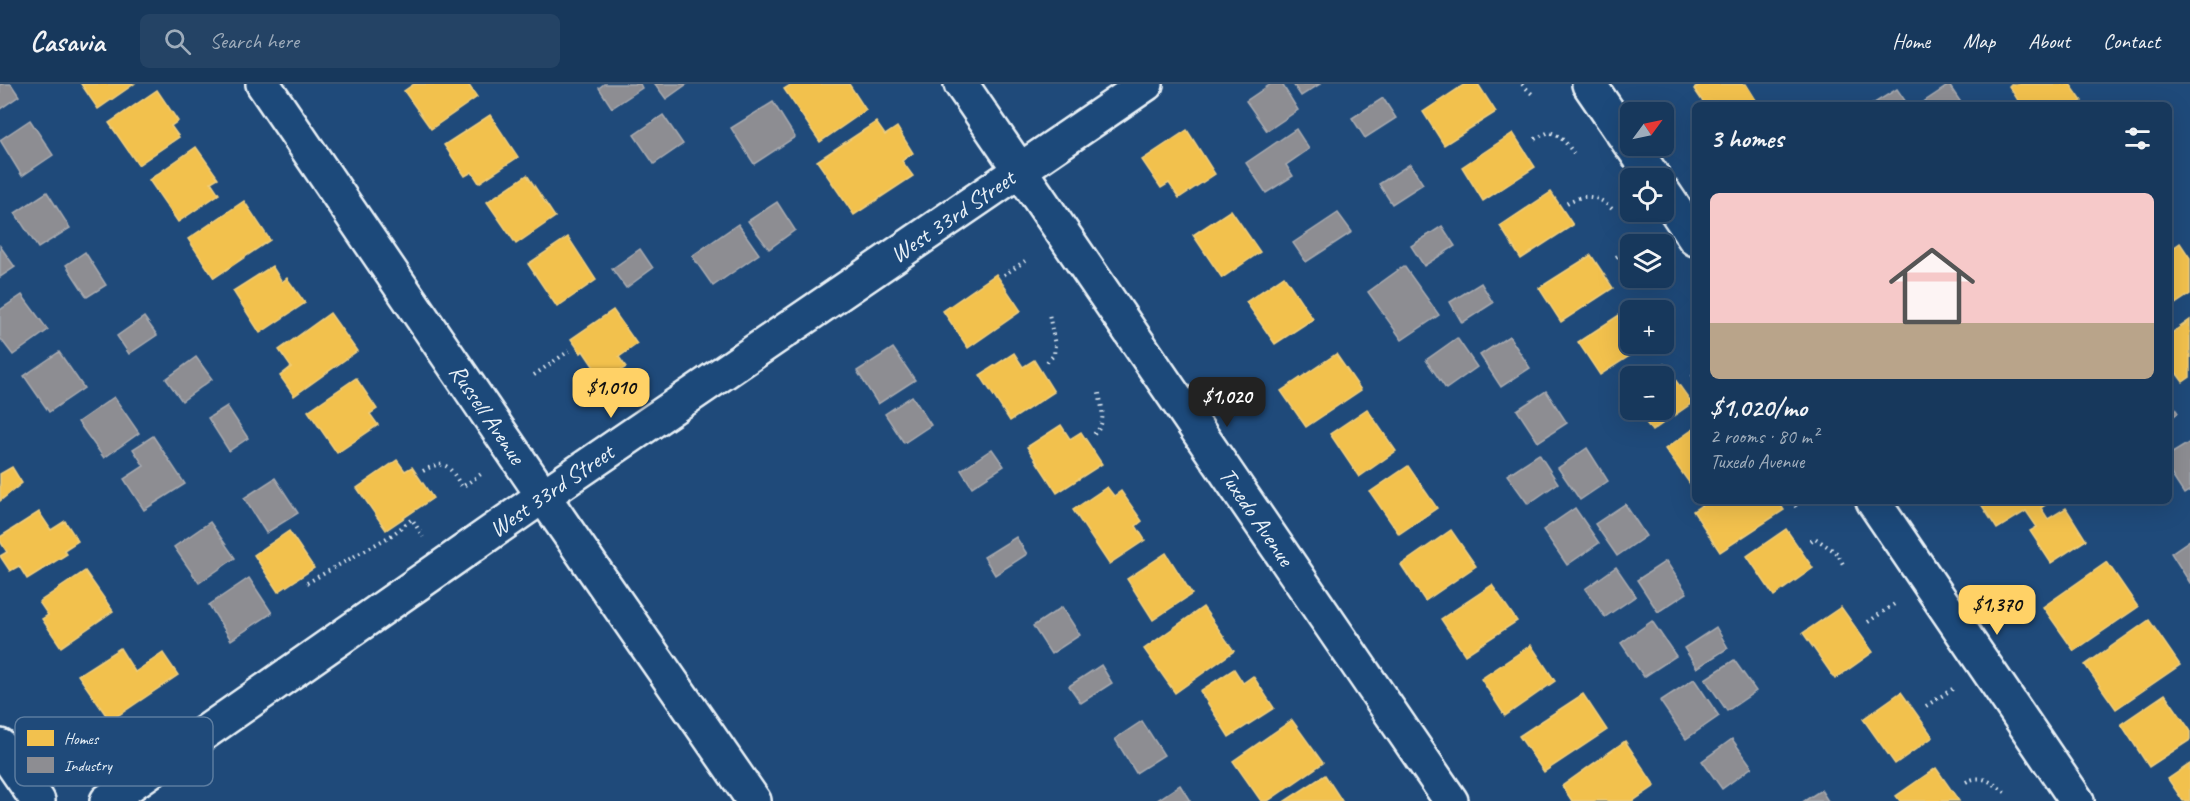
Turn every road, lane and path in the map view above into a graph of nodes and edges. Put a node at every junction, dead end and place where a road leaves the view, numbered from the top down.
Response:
1 (263, 84) edge
2 (961, 84) edge
3 (1146, 84) edge
4 (1522, 84) edge
5 (1590, 84) edge
6 (1533, 95) dead end
7 (1620, 129) edge
8 (1535, 139) dead end
9 (1575, 155) dead end
10 (1021, 171) junction
11 (1567, 203) dead end
12 (1674, 208) edge
13 (1612, 209) dead end
14 (1692, 235) edge
15 (1620, 255) edge
16 (1616, 257) dead end
17 (1025, 261) dead end
18 (1004, 275) dead end
19 (1049, 314) dead end
20 (569, 351) dead end
21 (1047, 362) dead end
22 (534, 375) dead end
23 (1098, 389) dead end
24 (1094, 434) dead end
25 (423, 471) dead end
26 (485, 471) dead end
27 (543, 496) junction
28 (1794, 504) edge
29 (1875, 504) edge
30 (1796, 507) dead end
31 (1811, 541) dead end
32 (428, 545) dead end
33 (1843, 564) dead end
34 (307, 583) dead end
35 (1896, 603) dead end
36 (1868, 622) dead end
37 (1954, 688) dead end
38 (1926, 706) dead end
39 (213, 726) edge
40 (0, 746) edge
41 (15, 768) edge
42 (1966, 782) dead end
43 (28, 786) edge
44 (127, 786) edge
45 (2005, 792) dead end
46 (38, 801) edge
47 (106, 801) edge
48 (754, 801) edge
49 (1451, 801) edge
50 (2077, 801) edge

1 - 27 street, Russell Avenue
2 - 10 street, Tuxedo Avenue
3 - 10 street, West 33rd Street
4 - 6 path
5 - 7 street
8 - 9 path
10 - 27 street, West 33rd Street
10 - 49 street, Tuxedo Avenue
11 - 13 path
12 - 14 street
15 - 16 path
17 - 18 path
19 - 21 path
20 - 22 path
23 - 24 path
25 - 26 path
27 - 39 street, West 33rd Street
27 - 48 street, Russell Avenue
28 - 30 path
29 - 50 street
31 - 33 path
32 - 34 path
35 - 36 path
37 - 38 path
40 - 41 street
42 - 45 path
43 - 46 street
44 - 47 street, West 33rd Street

